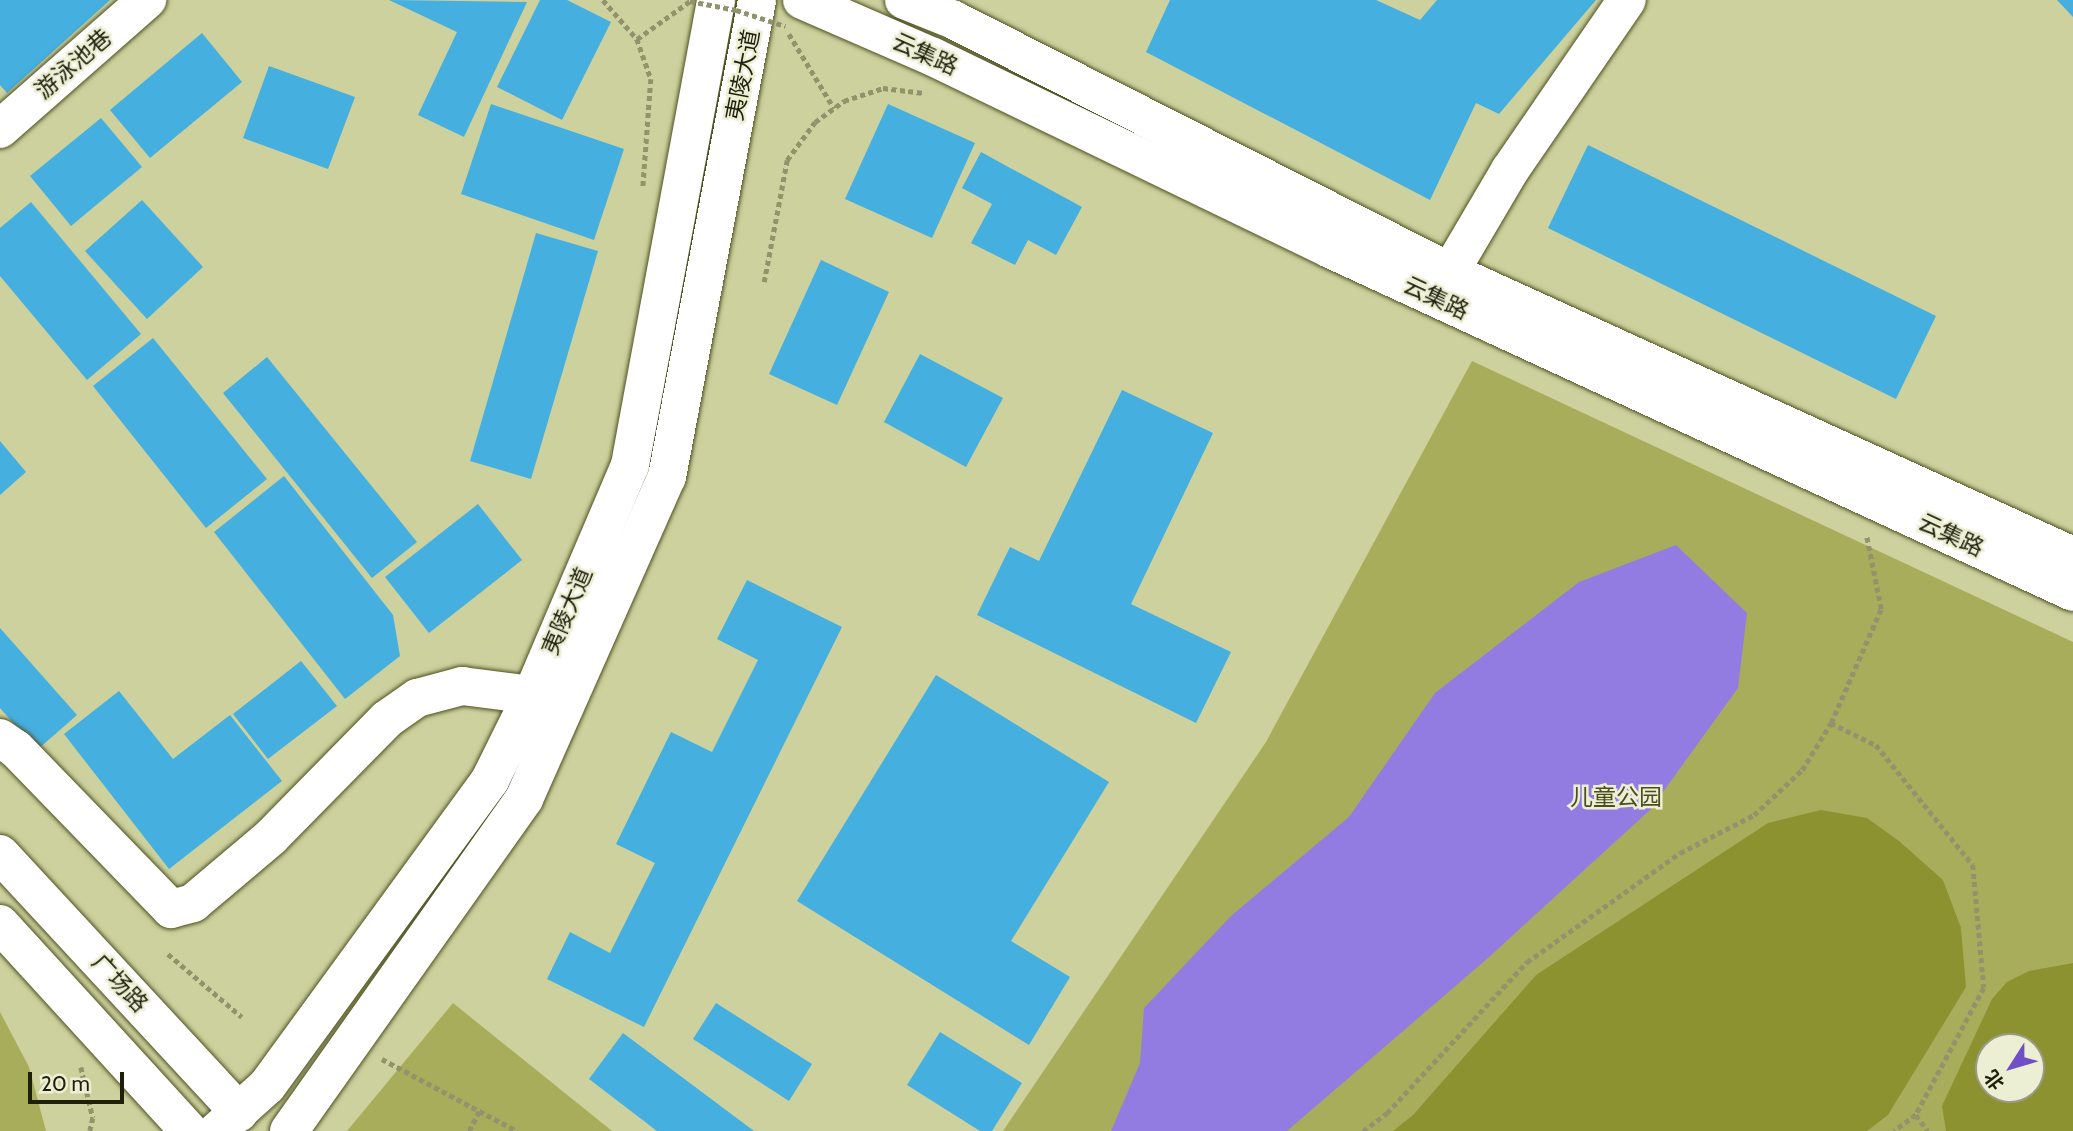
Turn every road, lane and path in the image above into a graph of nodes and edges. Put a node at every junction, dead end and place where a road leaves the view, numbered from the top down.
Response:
1 (147, 0) edge
2 (603, 0) edge
3 (716, 0) edge
4 (904, 0) edge
5 (1628, 0) edge
6 (782, 10) edge
7 (637, 40) junction
8 (935, 99) dead end
9 (834, 108) junction
10 (2, 124) edge
11 (642, 192) dead end
12 (1450, 272) junction
13 (764, 282) dead end
14 (1858, 492) junction
15 (2073, 556) edge
16 (2073, 592) edge
17 (532, 695) junction
18 (1831, 723) junction
19 (0, 738) edge
20 (0, 854) edge
21 (0, 923) edge
22 (169, 954) dead end
23 (242, 1017) dead end
24 (352, 1044) junction
25 (479, 1111) junction
26 (1916, 1115) junction
27 (228, 1122) edge
28 (189, 1131) edge
29 (289, 1131) edge
30 (469, 1131) edge
31 (517, 1131) edge
32 (1363, 1131) edge
33 (1894, 1131) edge
34 (1928, 1131) edge

1 - 10 main road, 游泳池巷
2 - 7 path
3 - 17 main road, 夷陵大道
4 - 12 main road, 云集路
5 - 12 main road
6 - 7 path, bridge
6 - 9 path
6 - 14 main road, 云集路
6 - 24 main road, 夷陵大道
7 - 11 path
8 - 9 path
9 - 13 path
12 - 15 main road, 云集路
14 - 16 main road, 云集路
14 - 18 path
17 - 19 main road
17 - 27 main road, 夷陵大道
18 - 26 path
18 - 32 path
20 - 27 main road, 广场路
21 - 28 main road
22 - 23 path
24 - 25 path
24 - 29 main road, 夷陵大道
25 - 30 path
25 - 31 path
26 - 33 path
26 - 34 path

